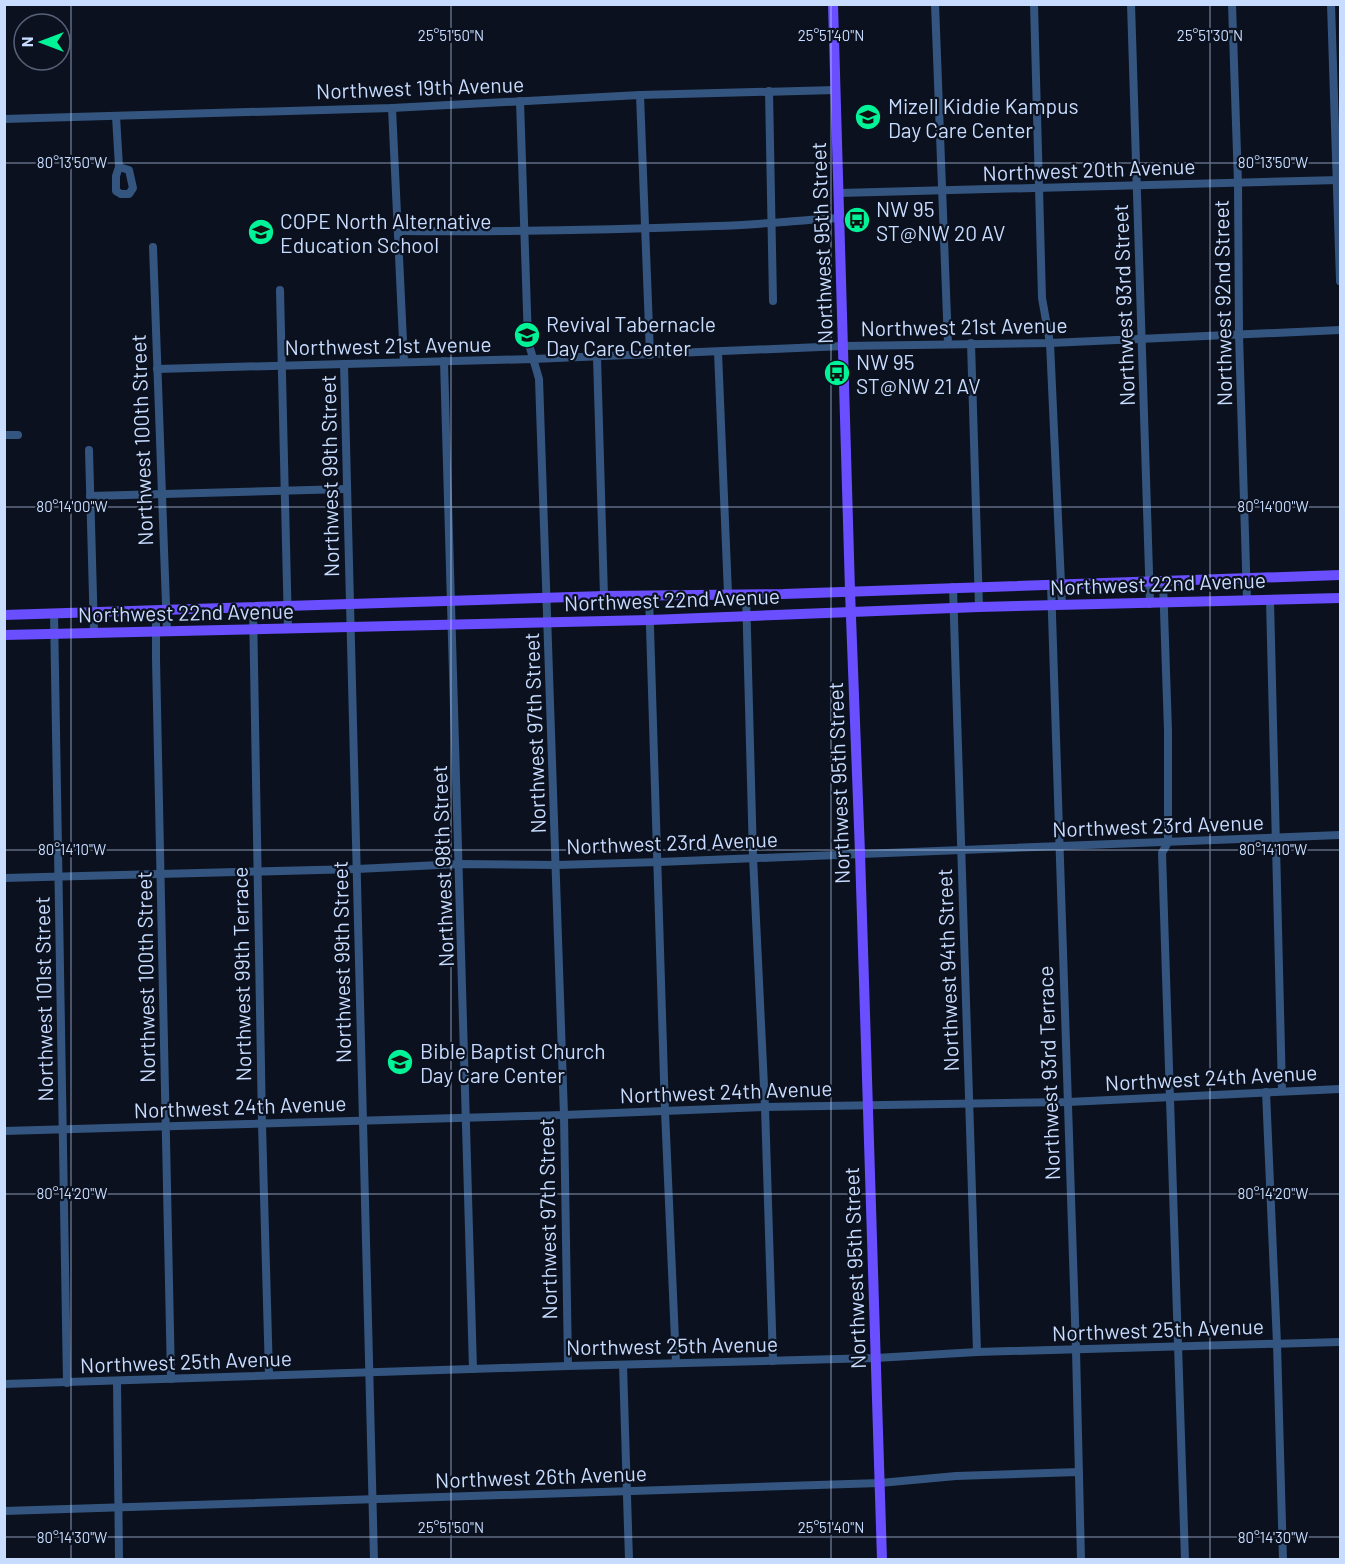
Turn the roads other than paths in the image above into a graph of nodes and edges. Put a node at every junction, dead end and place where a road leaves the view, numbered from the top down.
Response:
1 (833, 4) edge
2 (935, 4) edge
3 (1034, 4) edge
4 (1131, 4) edge
5 (1232, 4) edge
6 (1330, 4) edge
7 (836, 90) junction
8 (769, 91) junction
9 (640, 95) junction
10 (520, 101) junction
11 (392, 108) junction
12 (116, 116) junction
13 (4, 119) edge
14 (119, 167) dead end
15 (1338, 180) edge
16 (1238, 183) junction
17 (1137, 185) junction
18 (1039, 188) junction
19 (941, 191) junction
20 (839, 193) junction
21 (840, 218) junction
22 (771, 222) junction
23 (647, 229) junction
24 (398, 231) junction
25 (525, 232) junction
26 (153, 247) dead end
27 (1341, 281) edge
28 (280, 290) dead end
29 (773, 301) dead end
30 (1341, 330) edge
31 (1239, 335) junction
32 (1142, 339) junction
33 (971, 343) junction
34 (1050, 343) junction
35 (948, 344) junction
36 (844, 346) junction
37 (718, 352) junction
38 (650, 355) junction
39 (597, 357) junction
40 (533, 359) junction
41 (444, 361) junction
42 (404, 362) junction
43 (344, 364) junction
44 (282, 365) junction
45 (157, 369) junction
46 (4, 435) edge
47 (18, 435) dead end
48 (89, 450) dead end
49 (347, 489) junction
50 (286, 491) junction
51 (161, 494) junction
52 (90, 496) junction
53 (1341, 575) edge
54 (1247, 578) junction
55 (1149, 581) junction
56 (1163, 581) junction
57 (1056, 584) junction
58 (978, 586) junction
59 (953, 587) junction
60 (850, 591) junction
61 (728, 594) junction
62 (746, 594) junction
63 (649, 595) junction
64 (604, 596) junction
65 (548, 598) junction
66 (1341, 598) edge
67 (1247, 600) junction
68 (1270, 600) junction
69 (451, 601) junction
70 (350, 604) junction
71 (1150, 604) junction
72 (1164, 604) junction
73 (1056, 605) junction
74 (288, 606) junction
75 (253, 607) junction
76 (979, 607) junction
77 (954, 608) junction
78 (161, 610) junction
79 (94, 612) junction
80 (851, 613) junction
81 (54, 614) junction
82 (4, 615) edge
83 (748, 617) junction
84 (650, 620) junction
85 (548, 622) junction
86 (451, 625) junction
87 (350, 628) junction
88 (288, 629) junction
89 (254, 631) junction
90 (161, 632) junction
91 (94, 633) junction
92 (4, 635) edge
93 (54, 635) junction
94 (1341, 835) edge
95 (1276, 839) junction
96 (1168, 842) junction
97 (1058, 847) junction
98 (961, 849) junction
99 (860, 853) junction
100 (753, 857) junction
101 (658, 862) junction
102 (460, 864) junction
103 (557, 865) junction
104 (357, 869) junction
105 (258, 871) junction
106 (161, 874) junction
107 (58, 876) junction
108 (4, 878) edge
109 (1341, 1089) edge
110 (1282, 1091) junction
111 (1266, 1092) junction
112 (1169, 1097) junction
113 (1068, 1102) junction
114 (868, 1104) junction
115 (969, 1104) junction
116 (765, 1107) junction
117 (665, 1111) junction
118 (564, 1115) junction
119 (467, 1118) junction
120 (363, 1121) junction
121 (262, 1124) junction
122 (165, 1126) junction
123 (63, 1129) junction
124 (4, 1131) edge
125 (1341, 1342) edge
126 (1277, 1344) junction
127 (1179, 1347) junction
128 (1076, 1350) junction
129 (976, 1352) junction
130 (876, 1358) junction
131 (773, 1361) junction
132 (676, 1363) junction
133 (623, 1365) junction
134 (568, 1366) junction
135 (473, 1369) junction
136 (369, 1372) junction
137 (269, 1376) junction
138 (171, 1379) junction
139 (117, 1381) junction
140 (67, 1383) junction
141 (4, 1384) edge
142 (1079, 1472) junction
143 (880, 1483) junction
144 (627, 1491) junction
145 (372, 1499) junction
146 (118, 1508) junction
147 (4, 1511) edge
148 (119, 1560) edge
149 (374, 1560) edge
150 (629, 1560) edge
151 (882, 1560) edge
152 (1081, 1560) edge
153 (1185, 1560) edge
154 (1283, 1560) edge

1 - 7 main road, Northwest 95th Street
2 - 19 street
3 - 18 street, Northwest 93rd Terrace
4 - 17 street, Northwest 93rd Street
5 - 16 street, Northwest 92nd Street
6 - 15 street
7 - 8 street, Northwest 19th Avenue
7 - 20 main road, Northwest 95th Street
8 - 9 street, Northwest 19th Avenue
8 - 22 street
9 - 10 street, Northwest 19th Avenue
9 - 23 street
10 - 11 street, Northwest 19th Avenue
10 - 25 street, Northwest 97th Street
11 - 12 street, Northwest 19th Avenue
11 - 24 street
12 - 13 street, Northwest 19th Avenue
12 - 14 street
15 - 16 street, Northwest 20th Avenue
15 - 27 street
16 - 17 street, Northwest 20th Avenue
16 - 31 street, Northwest 92nd Street
17 - 18 street, Northwest 20th Avenue
17 - 32 street, Northwest 93rd Street
18 - 19 street, Northwest 20th Avenue
18 - 34 street, Northwest 93rd Terrace
19 - 20 street, Northwest 20th Avenue
19 - 35 street
20 - 21 main road, Northwest 95th Street
21 - 22 street
21 - 36 main road, Northwest 95th Street
22 - 23 street
22 - 29 street
23 - 25 street
23 - 38 street
24 - 25 street
24 - 42 street
25 - 40 street, Northwest 97th Street
26 - 45 street, Northwest 100th Street
28 - 44 street
30 - 31 street, Northwest 21st Avenue
31 - 32 street, Northwest 21st Avenue
31 - 54 street, Northwest 92nd Street
32 - 34 street, Northwest 21st Avenue
32 - 55 street, Northwest 93rd Street
33 - 34 street, Northwest 21st Avenue
33 - 35 street, Northwest 21st Avenue
33 - 58 street
34 - 57 street, Northwest 93rd Terrace
35 - 36 street, Northwest 21st Avenue
36 - 37 street, Northwest 21st Avenue
36 - 60 main road, Northwest 95th Street
37 - 38 street, Northwest 21st Avenue
37 - 61 street
38 - 39 street, Northwest 21st Avenue
39 - 40 street, Northwest 21st Avenue
39 - 64 street
40 - 41 street, Northwest 21st Avenue
40 - 65 street, Northwest 97th Street
41 - 42 street, Northwest 21st Avenue
41 - 69 street, Northwest 98th Street
42 - 43 street, Northwest 21st Avenue
43 - 44 street, Northwest 21st Avenue
43 - 49 street, Northwest 99th Street
44 - 45 street, Northwest 21st Avenue
44 - 50 street
45 - 51 street, Northwest 100th Street
46 - 47 street
48 - 52 street
49 - 50 street
49 - 70 street, Northwest 99th Street
50 - 51 street
50 - 74 street
51 - 52 street
51 - 78 street, Northwest 100th Street
52 - 79 street
53 - 54 main road, Northwest 22nd Avenue
54 - 56 main road, Northwest 22nd Avenue
54 - 67 street, Northwest 92nd Street
55 - 56 main road, Northwest 22nd Avenue
55 - 57 main road, Northwest 22nd Avenue
55 - 71 street, Northwest 93rd Street
56 - 72 street
57 - 58 main road, Northwest 22nd Avenue
57 - 73 street, Northwest 93rd Terrace
58 - 59 main road, Northwest 22nd Avenue
58 - 76 street
59 - 60 main road, Northwest 22nd Avenue
59 - 77 street, Northwest 94th Street
60 - 62 main road, Northwest 22nd Avenue
60 - 80 main road, Northwest 95th Street
61 - 62 main road, Northwest 22nd Avenue
61 - 63 main road, Northwest 22nd Avenue
62 - 83 street
63 - 64 main road, Northwest 22nd Avenue
63 - 84 street
64 - 65 main road, Northwest 22nd Avenue
65 - 69 main road, Northwest 22nd Avenue
65 - 85 street, Northwest 97th Street
66 - 68 main road, Northwest 22nd Avenue
67 - 68 main road, Northwest 22nd Avenue
67 - 72 main road, Northwest 22nd Avenue
68 - 95 street
69 - 70 main road, Northwest 22nd Avenue
69 - 86 street, Northwest 98th Street
70 - 74 main road, Northwest 22nd Avenue
70 - 87 street, Northwest 99th Street
71 - 72 main road, Northwest 22nd Avenue
71 - 73 main road, Northwest 22nd Avenue
72 - 96 street
73 - 76 main road, Northwest 22nd Avenue
73 - 97 street, Northwest 93rd Terrace
74 - 75 main road, Northwest 22nd Avenue
74 - 88 street
75 - 78 main road, Northwest 22nd Avenue
75 - 89 street, Northwest 99th Terrace
76 - 77 main road, Northwest 22nd Avenue
77 - 80 main road, Northwest 22nd Avenue
77 - 98 street, Northwest 94th Street
78 - 79 main road, Northwest 22nd Avenue
78 - 90 street, Northwest 100th Street
79 - 81 main road, Northwest 22nd Avenue
79 - 91 street
80 - 83 main road, Northwest 22nd Avenue
80 - 99 main road, Northwest 95th Street
81 - 82 main road, Northwest 22nd Avenue
81 - 93 street, Northwest 101st Street
83 - 84 main road, Northwest 22nd Avenue
83 - 100 street
84 - 85 main road, Northwest 22nd Avenue
84 - 101 street
85 - 86 main road, Northwest 22nd Avenue
85 - 103 street, Northwest 97th Street
86 - 87 main road, Northwest 22nd Avenue
86 - 102 street, Northwest 98th Street
87 - 88 main road, Northwest 22nd Avenue
87 - 104 street, Northwest 99th Street
88 - 89 main road, Northwest 22nd Avenue
89 - 90 main road, Northwest 22nd Avenue
89 - 105 street, Northwest 99th Terrace
90 - 91 main road, Northwest 22nd Avenue
90 - 106 street, Northwest 100th Street
91 - 93 main road, Northwest 22nd Avenue
92 - 93 main road, Northwest 22nd Avenue
93 - 107 street, Northwest 101st Street
94 - 95 street, Northwest 23rd Avenue
95 - 96 street, Northwest 23rd Avenue
95 - 110 street
96 - 97 street, Northwest 23rd Avenue
96 - 112 street
97 - 98 street, Northwest 23rd Avenue
97 - 113 street, Northwest 93rd Terrace
98 - 99 street, Northwest 23rd Avenue
98 - 115 street, Northwest 94th Street
99 - 100 street, Northwest 23rd Avenue
99 - 114 main road, Northwest 95th Street
100 - 101 street, Northwest 23rd Avenue
100 - 116 street
101 - 103 street, Northwest 23rd Avenue
101 - 117 street
102 - 103 street, Northwest 23rd Avenue
102 - 104 street, Northwest 23rd Avenue
102 - 119 street, Northwest 98th Street
103 - 118 street, Northwest 97th Street
104 - 105 street, Northwest 23rd Avenue
104 - 120 street, Northwest 99th Street
105 - 106 street, Northwest 23rd Avenue
105 - 121 street, Northwest 99th Terrace
106 - 107 street, Northwest 23rd Avenue
106 - 122 street, Northwest 100th Street
107 - 108 street, Northwest 23rd Avenue
107 - 123 street, Northwest 101st Street
109 - 110 street, Northwest 24th Avenue
110 - 111 street, Northwest 24th Avenue
111 - 112 street, Northwest 24th Avenue
111 - 126 street
112 - 113 street, Northwest 24th Avenue
112 - 127 street
113 - 115 street, Northwest 24th Avenue
113 - 128 street, Northwest 93rd Terrace
114 - 115 street, Northwest 24th Avenue
114 - 116 street, Northwest 24th Avenue
114 - 130 main road, Northwest 95th Street
115 - 129 street, Northwest 94th Street
116 - 117 street, Northwest 24th Avenue
116 - 131 street
117 - 118 street, Northwest 24th Avenue
117 - 132 street
118 - 119 street, Northwest 24th Avenue
118 - 134 street, Northwest 97th Street
119 - 120 street, Northwest 24th Avenue
119 - 135 street, Northwest 98th Street
120 - 121 street, Northwest 24th Avenue
120 - 136 street, Northwest 99th Street
121 - 122 street, Northwest 24th Avenue
121 - 137 street, Northwest 99th Terrace
122 - 123 street, Northwest 24th Avenue
122 - 138 street, Northwest 100th Street
123 - 124 street, Northwest 24th Avenue
123 - 140 street, Northwest 101st Street
125 - 126 street, Northwest 25th Avenue
126 - 127 street, Northwest 25th Avenue
126 - 154 street
127 - 128 street, Northwest 25th Avenue
127 - 153 street
128 - 129 street, Northwest 25th Avenue
128 - 142 street, Northwest 93rd Terrace
129 - 130 street, Northwest 25th Avenue
130 - 131 street, Northwest 25th Avenue
130 - 143 main road, Northwest 95th Street
131 - 132 street, Northwest 25th Avenue
132 - 133 street, Northwest 25th Avenue
133 - 134 street, Northwest 25th Avenue
133 - 144 street
134 - 135 street, Northwest 25th Avenue
135 - 136 street, Northwest 25th Avenue
136 - 137 street, Northwest 25th Avenue
136 - 145 street, Northwest 99th Street
137 - 138 street, Northwest 25th Avenue
138 - 139 street, Northwest 25th Avenue
139 - 140 street, Northwest 25th Avenue
139 - 146 street
140 - 141 street, Northwest 25th Avenue
142 - 143 street, Northwest 26th Avenue
142 - 152 street, Northwest 93rd Terrace
143 - 144 street, Northwest 26th Avenue
143 - 151 main road, Northwest 95th Street
144 - 145 street, Northwest 26th Avenue
144 - 150 street
145 - 146 street, Northwest 26th Avenue
145 - 149 street, Northwest 99th Street
146 - 147 street, Northwest 26th Avenue
146 - 148 street

